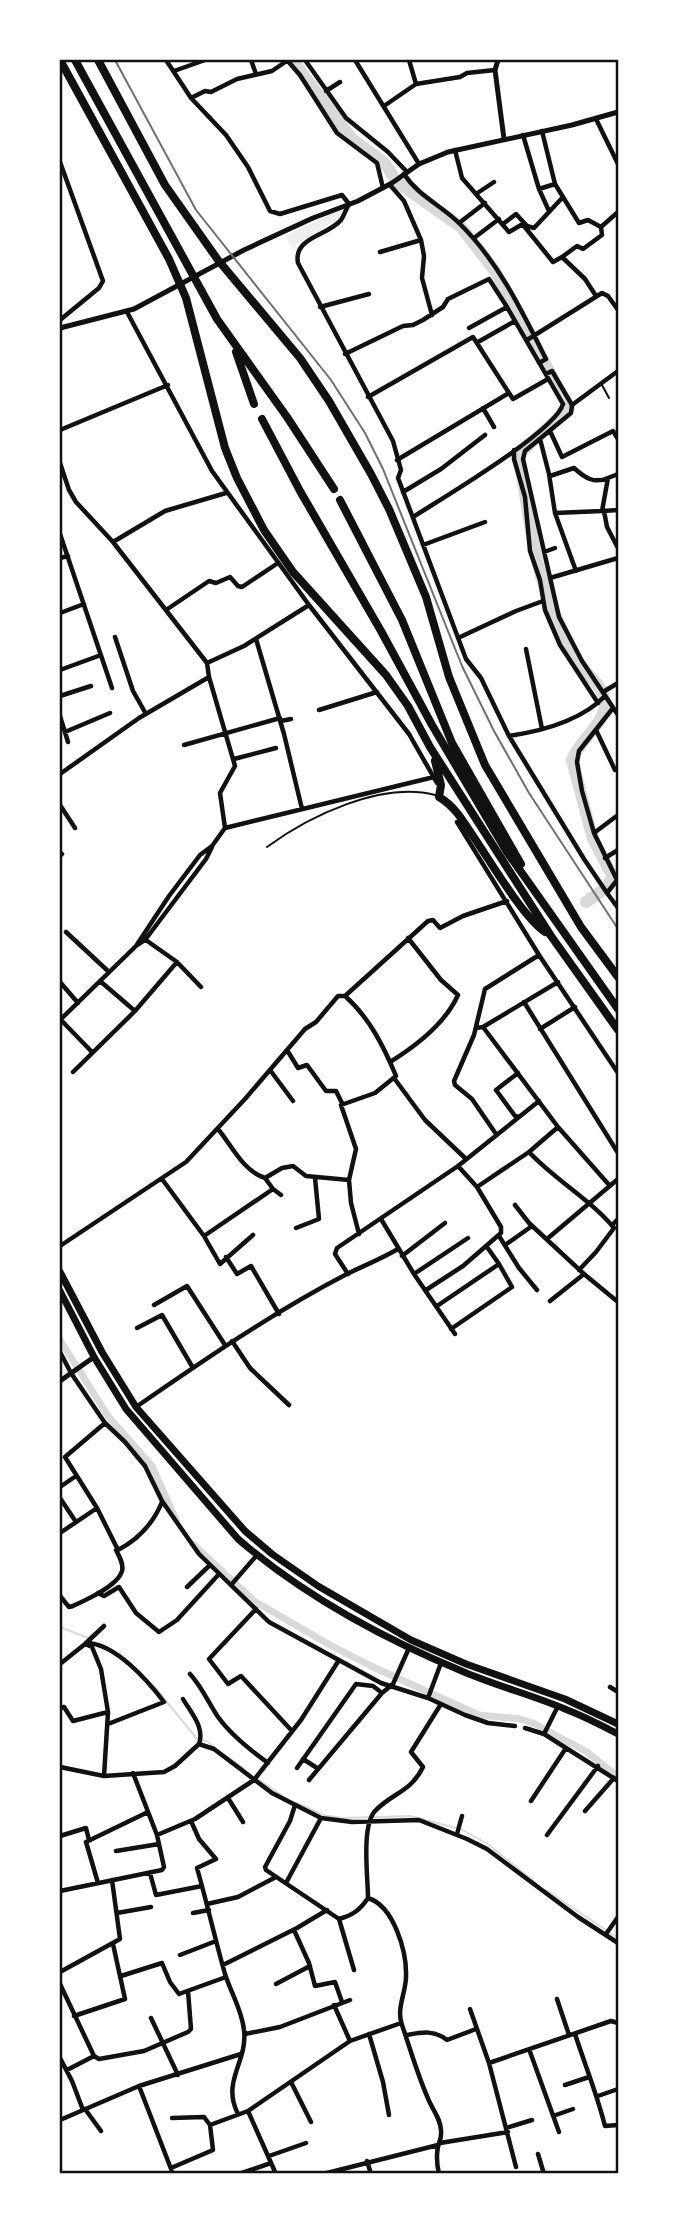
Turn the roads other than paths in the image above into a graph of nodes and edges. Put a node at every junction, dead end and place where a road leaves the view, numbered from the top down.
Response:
1 (60, 60) edge
2 (75, 60) edge
3 (98, 60) edge
4 (166, 60) edge
5 (205, 60) edge
6 (251, 60) edge
7 (288, 60) edge
8 (305, 60) edge
9 (355, 60) edge
10 (409, 60) edge
11 (498, 60) edge
12 (495, 70) junction
13 (174, 71) junction
14 (256, 74) junction
15 (340, 82) dead end
16 (416, 84) junction
17 (327, 91) junction
18 (191, 98) junction
19 (384, 106) junction
20 (618, 112) edge
21 (596, 119) junction
22 (542, 131) junction
23 (523, 135) junction
24 (504, 139) junction
25 (455, 150) junction
26 (60, 162) edge
27 (419, 164) junction
28 (618, 164) edge
29 (404, 174) junction
30 (494, 183) dead end
31 (555, 184) junction
32 (388, 185) junction
33 (539, 189) junction
34 (476, 194) junction
35 (562, 197) junction
36 (485, 203) junction
37 (349, 204) junction
38 (549, 211) junction
39 (618, 212) edge
40 (501, 222) junction
41 (460, 223) junction
42 (601, 227) junction
43 (474, 238) junction
44 (421, 240) junction
45 (380, 252) dead end
46 (562, 257) junction
47 (499, 273) junction
48 (490, 278) junction
49 (369, 294) dead end
50 (596, 296) junction
51 (519, 306) junction
52 (320, 307) junction
53 (509, 309) junction
54 (618, 310) edge
55 (127, 312) junction
56 (432, 315) junction
57 (60, 320) edge
58 (515, 321) junction
59 (60, 328) edge
60 (468, 328) dead end
61 (531, 338) junction
62 (477, 340) junction
63 (233, 342) junction
64 (345, 354) junction
65 (543, 361) junction
66 (618, 371) edge
67 (549, 374) junction
68 (601, 384) junction
69 (168, 385) junction
70 (509, 393) junction
71 (368, 397) junction
72 (609, 398) dead end
73 (254, 404) dead end
74 (567, 405) junction
75 (483, 408) junction
76 (262, 419) dead end
77 (555, 422) junction
78 (494, 427) dead end
79 (60, 430) edge
80 (550, 431) junction
81 (485, 435) dead end
82 (540, 439) junction
83 (618, 439) edge
84 (514, 450) junction
85 (397, 460) junction
86 (60, 463) edge
87 (618, 474) edge
88 (550, 477) junction
89 (608, 478) junction
90 (334, 489) dead end
91 (403, 492) junction
92 (226, 493) junction
93 (340, 500) dead end
94 (618, 510) edge
95 (603, 511) junction
96 (555, 513) junction
97 (413, 517) junction
98 (485, 522) dead end
99 (60, 534) edge
100 (113, 542) junction
101 (423, 545) junction
102 (555, 548) dead end
103 (618, 548) edge
104 (544, 552) junction
105 (68, 556) junction
106 (60, 558) edge
107 (618, 558) edge
108 (278, 563) junction
109 (576, 572) junction
110 (550, 578) junction
111 (546, 586) junction
112 (543, 601) junction
113 (84, 604) junction
114 (309, 605) junction
115 (166, 610) junction
116 (60, 613) edge
117 (115, 636) dead end
118 (458, 638) junction
119 (256, 639) junction
120 (526, 649) dead end
121 (102, 655) junction
122 (207, 663) junction
123 (60, 670) edge
124 (209, 677) junction
125 (618, 682) edge
126 (92, 686) dead end
127 (112, 688) dead end
128 (377, 692) junction
129 (60, 696) edge
130 (602, 698) junction
131 (613, 708) junction
132 (319, 710) dead end
133 (110, 713) dead end
134 (146, 714) junction
135 (618, 715) edge
136 (60, 716) edge
137 (291, 719) dead end
138 (280, 720) junction
139 (542, 729) junction
140 (596, 730) junction
141 (65, 732) junction
142 (227, 734) junction
143 (509, 736) junction
144 (68, 742) dead end
145 (184, 745) dead end
146 (430, 747) junction
147 (276, 748) dead end
148 (234, 759) junction
149 (615, 770) dead end
150 (60, 774) edge
151 (434, 777) junction
152 (437, 783) dead end
153 (439, 797) junction
154 (60, 805) edge
155 (302, 809) junction
156 (618, 816) edge
157 (457, 822) dead end
158 (75, 828) dead end
159 (225, 828) junction
160 (594, 833) junction
161 (267, 847) dead end
162 (618, 850) edge
163 (605, 858) junction
164 (618, 879) edge
165 (607, 893) junction
166 (507, 901) junction
167 (618, 908) edge
168 (553, 918) junction
169 (66, 932) dead end
170 (551, 936) junction
171 (143, 938) junction
172 (408, 938) junction
173 (539, 954) junction
174 (177, 962) junction
175 (109, 972) junction
176 (618, 977) edge
177 (100, 981) junction
178 (60, 982) edge
179 (558, 982) junction
180 (201, 987) dead end
181 (345, 996) junction
182 (524, 1002) junction
183 (78, 1003) junction
184 (575, 1007) junction
185 (618, 1009) edge
186 (135, 1011) junction
187 (60, 1020) edge
188 (484, 1027) junction
189 (476, 1028) junction
190 (540, 1029) junction
191 (618, 1030) edge
192 (287, 1051) junction
193 (92, 1052) junction
194 (390, 1062) junction
195 (270, 1070) junction
196 (73, 1072) dead end
197 (518, 1073) junction
198 (618, 1073) edge
199 (394, 1079) junction
200 (293, 1101) dead end
201 (539, 1101) junction
202 (342, 1103) junction
203 (520, 1116) junction
204 (558, 1127) junction
205 (218, 1129) junction
206 (496, 1134) junction
207 (529, 1152) junction
208 (618, 1153) edge
209 (465, 1158) junction
210 (458, 1166) junction
211 (265, 1178) junction
212 (316, 1178) junction
213 (162, 1179) junction
214 (618, 1179) edge
215 (349, 1180) junction
216 (610, 1186) junction
217 (477, 1187) junction
218 (273, 1189) junction
219 (281, 1195) dead end
220 (590, 1203) junction
221 (515, 1205) dead end
222 (382, 1219) junction
223 (618, 1219) edge
224 (445, 1223) dead end
225 (612, 1225) junction
226 (532, 1226) junction
227 (296, 1228) dead end
228 (359, 1234) junction
229 (204, 1236) junction
230 (253, 1236) dead end
231 (499, 1236) junction
232 (468, 1238) dead end
233 (547, 1239) junction
234 (505, 1245) junction
235 (60, 1246) edge
236 (487, 1247) junction
237 (398, 1249) junction
238 (402, 1255) junction
239 (226, 1257) junction
240 (499, 1264) junction
241 (60, 1272) edge
242 (582, 1272) junction
243 (348, 1274) junction
244 (414, 1274) junction
245 (426, 1290) junction
246 (537, 1290) dead end
247 (60, 1291) edge
248 (550, 1301) dead end
249 (618, 1302) edge
250 (154, 1305) dead end
251 (437, 1306) junction
252 (279, 1314) junction
253 (136, 1328) dead end
254 (232, 1341) junction
255 (225, 1345) junction
256 (60, 1352) edge
257 (94, 1357) junction
258 (193, 1368) junction
259 (71, 1373) junction
260 (60, 1381) edge
261 (289, 1405) dead end
262 (136, 1407) junction
263 (105, 1423) junction
264 (61, 1449) dead end
265 (65, 1455) junction
266 (185, 1472) junction
267 (76, 1476) junction
268 (60, 1487) edge
269 (60, 1498) edge
270 (162, 1501) junction
271 (97, 1508) junction
272 (76, 1522) junction
273 (60, 1533) edge
274 (116, 1550) junction
275 (257, 1555) junction
276 (210, 1565) junction
277 (219, 1574) junction
278 (231, 1584) junction
279 (187, 1587) dead end
280 (98, 1593) junction
281 (60, 1597) edge
282 (256, 1609) junction
283 (104, 1626) dead end
284 (86, 1643) junction
285 (409, 1648) junction
286 (339, 1661) junction
287 (441, 1662) junction
288 (60, 1664) edge
289 (477, 1668) junction
290 (190, 1674) dead end
291 (474, 1676) junction
292 (393, 1685) junction
293 (610, 1688) dead end
294 (618, 1692) edge
295 (382, 1693) junction
296 (428, 1698) junction
297 (183, 1699) dead end
298 (441, 1704) junction
299 (558, 1706) junction
300 (60, 1708) edge
301 (108, 1712) junction
302 (595, 1718) junction
303 (108, 1724) junction
304 (618, 1724) edge
305 (515, 1726) dead end
306 (525, 1728) dead end
307 (292, 1731) junction
308 (544, 1734) junction
309 (618, 1734) edge
310 (200, 1741) junction
311 (566, 1748) junction
312 (303, 1759) junction
313 (268, 1763) junction
314 (598, 1766) junction
315 (60, 1768) edge
316 (297, 1768) dead end
317 (317, 1768) junction
318 (133, 1773) junction
319 (104, 1776) junction
320 (309, 1780) dead end
321 (616, 1780) edge
322 (253, 1781) junction
323 (228, 1798) junction
324 (531, 1801) dead end
325 (295, 1806) junction
326 (585, 1811) dead end
327 (148, 1812) junction
328 (462, 1816) dead end
329 (321, 1818) junction
330 (371, 1819) junction
331 (191, 1821) junction
332 (243, 1822) dead end
333 (458, 1831) junction
334 (156, 1835) junction
335 (547, 1835) dead end
336 (60, 1836) edge
337 (89, 1840) junction
338 (159, 1844) junction
339 (116, 1851) dead end
340 (150, 1873) junction
341 (276, 1877) junction
342 (112, 1880) junction
343 (98, 1883) junction
344 (286, 1883) junction
345 (202, 1886) junction
346 (60, 1891) edge
347 (368, 1898) junction
348 (151, 1907) dead end
349 (208, 1907) junction
350 (327, 1910) junction
351 (117, 1913) junction
352 (193, 1913) dead end
353 (618, 1917) edge
354 (339, 1919) junction
355 (294, 1930) junction
356 (607, 1932) junction
357 (216, 1941) junction
358 (618, 1943) edge
359 (113, 1944) junction
360 (180, 1955) dead end
361 (223, 1965) junction
362 (310, 1966) junction
363 (354, 1970) dead end
364 (60, 1972) edge
365 (121, 1976) junction
366 (226, 1977) junction
367 (60, 1984) edge
368 (276, 1984) dead end
369 (188, 1991) junction
370 (557, 1998) dead end
371 (350, 2000) dead end
372 (342, 2002) junction
373 (334, 2005) junction
374 (470, 2009) dead end
375 (74, 2016) junction
376 (151, 2018) dead end
377 (401, 2022) junction
378 (617, 2022) edge
379 (476, 2029) junction
380 (245, 2034) junction
381 (369, 2034) junction
382 (572, 2034) junction
383 (407, 2035) junction
384 (350, 2041) junction
385 (162, 2044) junction
386 (529, 2049) junction
387 (241, 2054) junction
388 (94, 2056) junction
389 (60, 2058) edge
390 (488, 2063) junction
391 (67, 2070) junction
392 (178, 2075) junction
393 (589, 2077) junction
394 (291, 2082) junction
395 (565, 2085) dead end
396 (139, 2086) junction
397 (618, 2089) edge
398 (598, 2096) junction
399 (84, 2109) junction
400 (573, 2109) dead end
401 (248, 2112) junction
402 (239, 2114) junction
403 (389, 2115) dead end
404 (553, 2116) junction
405 (172, 2118) dead end
406 (60, 2120) edge
407 (532, 2120) dead end
408 (311, 2122) dead end
409 (210, 2125) junction
410 (618, 2125) edge
411 (507, 2130) junction
412 (101, 2131) dead end
413 (558, 2132) dead end
414 (306, 2143) dead end
415 (439, 2144) junction
416 (538, 2154) dead end
417 (269, 2156) junction
418 (367, 2161) junction
419 (271, 2163) junction
420 (516, 2167) dead end
421 (172, 2171) edge
422 (437, 2173) edge
423 (239, 2174) edge
424 (276, 2174) edge
425 (323, 2174) edge
426 (371, 2174) edge
427 (544, 2174) edge

1 - 146 highway
2 - 63 highway
3 - 176 highway
4 - 13 street
5 - 13 street
6 - 14 street
7 - 14 street
7 - 32 street
8 - 17 street
9 - 19 street
10 - 16 street
11 - 12 street
12 - 16 street
12 - 24 street
13 - 18 street
14 - 18 street
15 - 17 street
16 - 19 street
17 - 29 street
18 - 37 street
19 - 27 street
20 - 21 street
21 - 22 street
21 - 28 street
22 - 23 street
22 - 31 street
23 - 24 street
23 - 33 street
24 - 25 street
25 - 27 street
25 - 34 street
26 - 57 street
27 - 29 street
29 - 32 street
29 - 41 street
30 - 34 street
31 - 33 street
31 - 35 street
32 - 37 street
32 - 44 street
33 - 38 street
34 - 36 street
35 - 38 street
35 - 42 street
36 - 40 street
36 - 41 street
37 - 52 street
37 - 55 street
38 - 40 street
39 - 42 street
40 - 43 street
40 - 46 street
41 - 43 street
42 - 46 street
43 - 47 street
44 - 45 street
44 - 56 street
46 - 50 street
47 - 48 street
47 - 51 street
48 - 53 street
48 - 56 street
49 - 52 street
50 - 54 street
50 - 61 street
51 - 53 street
51 - 61 street
52 - 64 street
53 - 58 street
53 - 60 street
55 - 59 street
55 - 69 street
56 - 64 street
58 - 61 street
58 - 62 street
61 - 65 street
61 - 65 street
62 - 70 street
62 - 71 street
63 - 73 highway
63 - 90 highway
64 - 71 street
65 - 67 street
66 - 68 street
67 - 70 street
67 - 74 street
67 - 74 street
68 - 72 lane
68 - 74 street
69 - 79 street
69 - 92 street
70 - 75 street
71 - 85 street
74 - 77 street
74 - 77 street
75 - 78 street
75 - 85 street
76 - 168 highway
77 - 80 street
77 - 84 street
80 - 82 street
80 - 83 street
81 - 91 street
82 - 88 street
82 - 104 street
84 - 97 street
84 - 111 street
85 - 91 street
86 - 100 street
87 - 89 street
88 - 89 street
88 - 96 street
89 - 95 street
91 - 97 street
92 - 100 street
92 - 108 street
93 - 168 highway
94 - 95 street
95 - 96 street
95 - 103 street
96 - 109 street
97 - 101 street
98 - 101 street
99 - 105 street
100 - 115 street
101 - 118 street
102 - 104 street
104 - 110 street
105 - 106 street
105 - 113 street
107 - 109 street
108 - 114 street
108 - 115 street
109 - 110 street
110 - 111 street
111 - 112 street
111 - 130 street
112 - 118 street
112 - 130 street
113 - 116 street
113 - 121 street
114 - 119 street
114 - 128 street
115 - 122 street
117 - 134 street
118 - 143 street
119 - 122 street
119 - 138 street
120 - 139 street
121 - 123 street
121 - 127 street
122 - 124 street
124 - 134 street
124 - 142 street
125 - 130 street
126 - 129 street
128 - 132 street
128 - 151 street
130 - 131 street
130 - 139 street
131 - 135 street
131 - 140 street
133 - 141 street
134 - 150 street
136 - 141 street
137 - 138 street
138 - 142 street
138 - 155 street
139 - 143 street
140 - 149 street
140 - 160 street
141 - 144 street
142 - 145 street
142 - 148 street
143 - 165 street
146 - 153 highway
146 - 170 highway
147 - 148 street
148 - 159 street
151 - 152 street
151 - 155 street
153 - 161 lane
153 - 170 highway
154 - 158 street
155 - 159 street
156 - 160 street
157 - 166 street
159 - 171 street
160 - 163 street
162 - 163 street
163 - 164 street
164 - 165 street
165 - 167 street
166 - 172 street
166 - 173 street
168 - 185 highway
169 - 175 street
170 - 191 highway
171 - 174 street
171 - 175 street
172 - 181 street
172 - 194 street
173 - 179 street
173 - 189 street
174 - 180 street
174 - 186 street
175 - 177 street
177 - 183 street
177 - 186 street
178 - 183 street
179 - 182 street
179 - 184 street
181 - 192 street
181 - 194 street
182 - 188 street
182 - 190 street
183 - 187 street
184 - 190 street
184 - 198 street
186 - 193 street
187 - 193 street
188 - 189 street
188 - 197 street
189 - 206 street
190 - 208 street
192 - 195 street
192 - 202 street
193 - 196 street
194 - 199 street
195 - 200 street
195 - 205 street
197 - 201 street
197 - 203 street
199 - 202 street
199 - 209 street
201 - 203 street
201 - 204 street
202 - 215 street
203 - 206 street
204 - 207 street
204 - 216 street
205 - 211 street
205 - 213 street
206 - 209 street
207 - 217 street
207 - 220 street
209 - 210 street
210 - 217 street
210 - 222 street
211 - 212 street
211 - 218 street
212 - 215 street
212 - 227 street
213 - 229 street
213 - 235 street
214 - 216 street
215 - 228 street
216 - 220 street
217 - 231 street
218 - 219 street
218 - 229 street
220 - 225 street
220 - 233 street
221 - 226 street
222 - 228 street
222 - 237 street
223 - 225 street
224 - 238 street
225 - 242 street
226 - 233 street
226 - 234 street
228 - 243 street
229 - 239 street
230 - 239 street
231 - 234 street
231 - 236 street
232 - 244 street
233 - 242 street
234 - 246 street
236 - 240 street
236 - 245 street
237 - 238 street
237 - 243 street
238 - 244 street
239 - 252 street
240 - 251 street
240 - 251 street
241 - 262 highway
242 - 248 street
242 - 249 street
243 - 252 street
244 - 245 street
245 - 251 street
247 - 257 highway
250 - 255 street
252 - 254 street
253 - 258 street
254 - 255 street
254 - 261 street
255 - 258 street
256 - 259 street
257 - 259 street
257 - 266 highway
258 - 262 street
259 - 260 street
259 - 263 street
262 - 266 highway
263 - 265 street
263 - 270 street
264 - 265 street
265 - 267 street
266 - 275 highway
266 - 289 highway
267 - 268 street
267 - 271 street
269 - 272 street
270 - 274 street
270 - 276 street
271 - 272 street
271 - 274 street
272 - 273 street
274 - 280 street
275 - 278 street
275 - 285 highway
276 - 277 street
276 - 279 street
277 - 278 street
277 - 280 street
278 - 282 street
280 - 281 street
282 - 286 street
282 - 307 street
283 - 284 street
284 - 288 street
284 - 301 street
284 - 303 street
285 - 287 highway
285 - 292 street
286 - 292 street
286 - 307 street
287 - 291 highway
287 - 296 street
289 - 291 highway
289 - 302 highway
290 - 313 street
291 - 299 highway
292 - 295 street
292 - 296 street
293 - 294 street
295 - 312 street
295 - 317 street
296 - 298 street
297 - 310 street
298 - 305 street
298 - 330 street
299 - 302 highway
299 - 308 street
300 - 301 street
301 - 303 street
302 - 304 highway
302 - 309 highway
303 - 319 street
306 - 308 street
307 - 313 street
308 - 311 street
310 - 318 street
310 - 322 street
311 - 314 street
311 - 324 street
312 - 316 street
312 - 317 street
313 - 322 street
314 - 321 street
314 - 335 street
315 - 319 street
317 - 320 street
318 - 319 street
318 - 327 street
321 - 326 street
322 - 323 street
322 - 325 street
323 - 331 street
323 - 332 street
325 - 329 street
325 - 341 street
327 - 334 street
327 - 337 street
328 - 333 street
329 - 330 street
329 - 344 street
330 - 333 street
330 - 347 street
331 - 334 street
331 - 345 street
333 - 356 street
334 - 338 street
336 - 337 street
337 - 343 street
338 - 339 street
338 - 340 street
340 - 342 street
340 - 345 street
341 - 344 street
341 - 349 street
342 - 343 street
342 - 351 street
343 - 346 street
344 - 350 street
345 - 349 street
347 - 354 street
347 - 377 street
348 - 351 street
349 - 352 street
349 - 357 street
350 - 354 street
350 - 355 street
351 - 359 street
353 - 356 street
354 - 363 street
355 - 361 street
355 - 362 street
356 - 358 street
357 - 360 street
357 - 361 street
359 - 364 street
359 - 365 street
361 - 366 street
362 - 368 street
362 - 372 street
365 - 369 street
365 - 375 street
366 - 369 street
366 - 380 street
367 - 375 street
369 - 385 street
370 - 382 street
371 - 372 street
372 - 373 street
373 - 380 street
373 - 384 street
374 - 379 street
375 - 388 street
376 - 385 street
377 - 381 street
377 - 383 street
378 - 382 street
379 - 383 street
379 - 390 street
380 - 387 street
381 - 384 street
381 - 403 street
382 - 386 street
382 - 393 street
383 - 415 street
384 - 394 street
385 - 388 street
385 - 392 street
386 - 390 street
386 - 404 street
387 - 392 street
387 - 402 street
388 - 391 street
389 - 391 street
390 - 411 street
391 - 399 street
392 - 396 street
393 - 395 street
393 - 398 street
394 - 401 street
394 - 408 street
396 - 399 street
396 - 421 street
397 - 398 street
398 - 410 street
399 - 406 street
399 - 412 street
400 - 404 street
401 - 402 street
401 - 417 street
402 - 409 street
404 - 413 street
405 - 409 street
407 - 411 street
409 - 421 street
411 - 415 street
411 - 420 street
414 - 417 street
415 - 418 street
415 - 422 street
416 - 427 street
417 - 419 street
418 - 425 street
418 - 426 street
419 - 423 street
419 - 424 street

